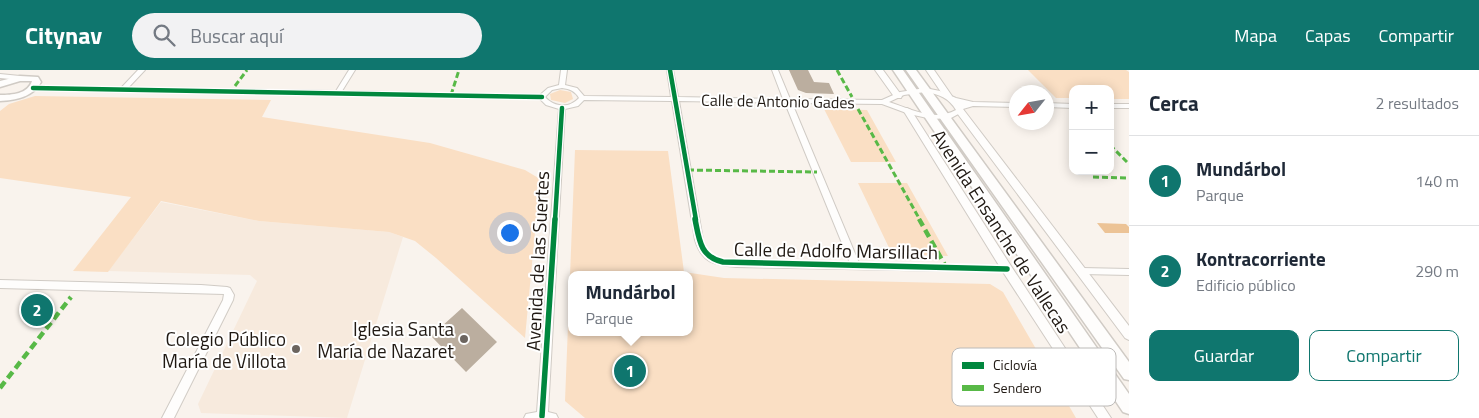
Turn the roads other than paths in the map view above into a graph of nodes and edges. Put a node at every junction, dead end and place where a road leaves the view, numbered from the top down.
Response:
1 (35, 70) edge
2 (142, 70) edge
3 (352, 70) edge
4 (564, 70) edge
5 (670, 70) edge
6 (775, 70) edge
7 (879, 70) edge
8 (898, 70) edge
9 (911, 70) edge
10 (930, 70) edge
11 (0, 74) edge
12 (18, 76) edge
13 (0, 83) edge
14 (562, 86) junction
15 (33, 88) junction
16 (123, 89) junction
17 (925, 90) junction
18 (912, 91) junction
19 (338, 93) junction
20 (542, 96) junction
21 (898, 96) junction
22 (0, 98) edge
23 (582, 98) junction
24 (951, 98) junction
25 (675, 99) junction
26 (788, 101) junction
27 (883, 102) junction
28 (973, 104) junction
29 (1009, 105) edge
30 (1054, 105) edge
31 (1069, 106) edge
32 (1114, 106) edge
33 (1129, 106) edge
34 (562, 108) junction
35 (960, 109) junction
36 (907, 110) junction
37 (936, 117) junction
38 (856, 267) junction
39 (1007, 268) junction
40 (1082, 272) junction
41 (1129, 272) edge
42 (0, 284) edge
43 (1129, 335) edge
44 (1059, 348) edge
45 (1090, 348) edge
46 (1109, 348) edge
47 (1116, 357) edge
48 (1129, 374) edge
49 (1116, 387) edge
50 (1097, 406) edge
51 (1129, 407) edge
52 (547, 417) edge
53 (168, 418) edge
54 (530, 418) edge
55 (1105, 418) edge

1 - 12 main road
2 - 16 street
3 - 19 street
4 - 14 street
5 - 25 street, Calle de Adolfo Marsillach
6 - 26 street
7 - 21 street, Avenida Ensanche de Vallecas
8 - 18 main road, Avenida Ensanche de Vallecas
9 - 17 main road, Avenida Ensanche de Vallecas
10 - 24 street, Avenida Ensanche de Vallecas
11 - 12 street
12 - 13 main road
12 - 15 main road
14 - 20 street
14 - 23 street
15 - 16 street
15 - 22 main road
16 - 19 street
17 - 18 street, Calle de Antonio Gades
17 - 24 street, Calle de Antonio Gades
17 - 37 main road, Avenida Ensanche de Vallecas
18 - 21 street, Calle de Antonio Gades
18 - 37 main road, Avenida Ensanche de Vallecas
19 - 20 street
20 - 34 street
21 - 27 street, Calle de Antonio Gades
21 - 36 street, Avenida Ensanche de Vallecas
23 - 25 street, Calle de Antonio Gades
23 - 34 street
24 - 28 street, Calle de Antonio Gades
24 - 35 street, Avenida Ensanche de Vallecas
25 - 26 street, Calle de Antonio Gades
25 - 38 street, Calle de Adolfo Marsillach
26 - 27 street, Calle de Antonio Gades
26 - 38 street
27 - 36 street, Calle de Antonio Gades
28 - 29 street, Calle de Antonio Gades
28 - 35 street, Calle de Antonio Gades
30 - 31 street
32 - 33 street
34 - 52 street, Avenida de las Suertes
35 - 37 street, Calle de Antonio Gades
35 - 40 street, Avenida Ensanche de Vallecas
36 - 37 street, Calle de Antonio Gades
36 - 39 street, Avenida Ensanche de Vallecas
37 - 45 main road, Avenida Ensanche de Vallecas
37 - 46 main road, Avenida Ensanche de Vallecas
38 - 39 street, Calle de Adolfo Marsillach
39 - 44 street, Avenida Ensanche de Vallecas
40 - 41 street
40 - 43 street, Avenida Ensanche de Vallecas
42 - 53 street
47 - 48 main road, Avenida Ensanche de Vallecas
49 - 51 main road, Avenida Ensanche de Vallecas
50 - 55 street, Avenida Ensanche de Vallecas
52 - 54 street

